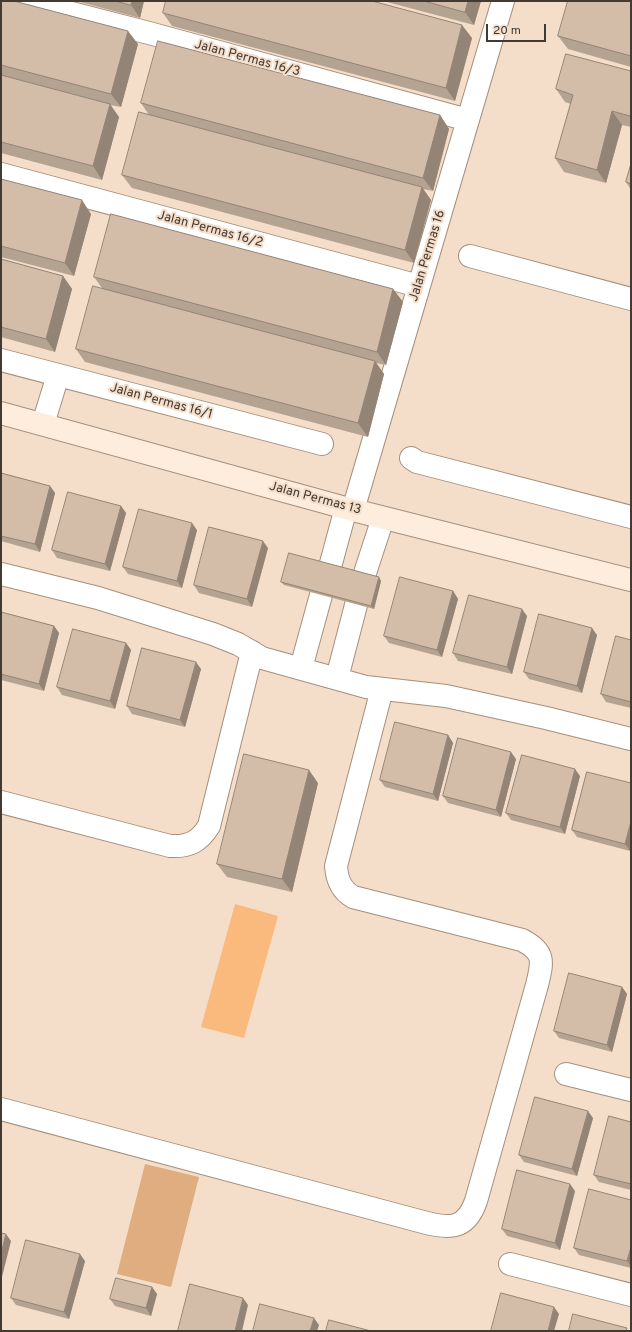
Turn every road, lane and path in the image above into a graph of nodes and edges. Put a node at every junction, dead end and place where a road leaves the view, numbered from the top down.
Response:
1 (25, 1) edge
2 (503, 1) edge
3 (468, 120) junction
4 (1, 174) edge
5 (470, 256) dead end
6 (419, 286) junction
7 (631, 299) edge
8 (1, 360) edge
9 (58, 375) junction
10 (1, 413) edge
11 (43, 424) junction
12 (322, 444) dead end
13 (411, 458) dead end
14 (349, 509) junction
15 (631, 517) edge
16 (383, 518) junction
17 (330, 567) edge
18 (1, 574) edge
19 (364, 576) edge
20 (631, 580) edge
21 (321, 595) edge
22 (356, 604) edge
23 (252, 652) junction
24 (301, 668) junction
25 (337, 678) junction
26 (382, 689) junction
27 (631, 739) edge
28 (1, 802) edge
29 (566, 1074) dead end
30 (631, 1090) edge
31 (1, 1109) edge
32 (510, 1264) dead end
33 (631, 1295) edge

1 - 3 street, Jalan Permas 16/3
2 - 3 street, Jalan Permas 16
3 - 6 street, Jalan Permas 16
4 - 6 street, Jalan Permas 16/2
5 - 7 street
6 - 14 street, Jalan Permas 16
8 - 9 street, Jalan Permas 16/1
9 - 11 street
9 - 12 street, Jalan Permas 16/1
10 - 11 main road, Jalan Permas 13
11 - 14 main road, Jalan Permas 13
13 - 15 street
14 - 16 main road, Jalan Permas 13
14 - 17 street, Jalan Permas 16
16 - 19 street
16 - 20 main road, Jalan Permas 13
18 - 23 street
21 - 24 street
22 - 25 street
23 - 24 street
23 - 28 street
24 - 25 street
25 - 26 street
26 - 27 street
26 - 31 street
29 - 30 street
32 - 33 street

